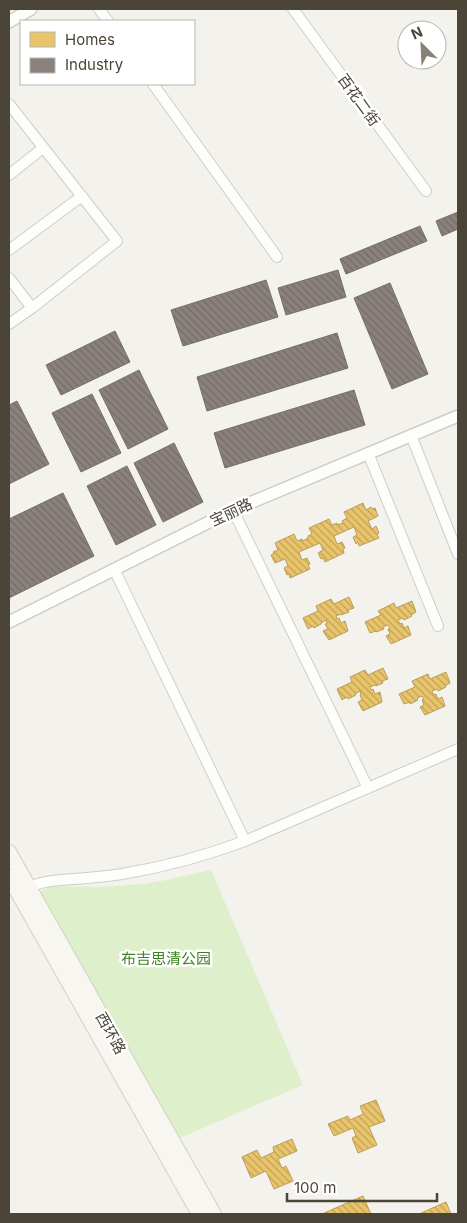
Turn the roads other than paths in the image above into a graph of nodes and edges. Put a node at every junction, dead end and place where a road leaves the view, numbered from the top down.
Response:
1 (31, 9) edge
2 (100, 9) edge
3 (293, 9) edge
4 (13, 16) edge
5 (107, 20) edge
6 (154, 85) edge
7 (9, 104) edge
8 (43, 148) junction
9 (9, 175) edge
10 (426, 191) dead end
11 (82, 196) junction
12 (9, 250) edge
13 (277, 257) dead end
14 (9, 278) edge
15 (32, 308) junction
16 (9, 324) edge
17 (458, 416) edge
18 (411, 435) junction
19 (368, 453) junction
20 (233, 510) junction
21 (458, 554) edge
22 (114, 569) junction
23 (9, 622) edge
24 (438, 626) dead end
25 (458, 749) edge
26 (368, 788) junction
27 (245, 841) junction
28 (9, 852) edge
29 (9, 877) edge
30 (23, 890) junction
31 (199, 1214) edge
32 (214, 1214) edge

1 - 4 street
2 - 5 street
3 - 10 street, 百花二街
6 - 13 street
7 - 8 street
8 - 9 street
8 - 11 street
11 - 12 street
11 - 15 street
14 - 15 street
15 - 16 street
17 - 18 street, 宝丽路
18 - 19 street, 宝丽路
18 - 21 street
19 - 20 street, 宝丽路
19 - 24 street
20 - 22 street, 宝丽路
20 - 26 street
22 - 23 street, 宝丽路
22 - 27 street
25 - 26 street
26 - 27 street
27 - 30 street
28 - 30 main road, 西环路
29 - 30 main road, 西环路
30 - 31 main road, 西环路
30 - 32 main road, 西环路

